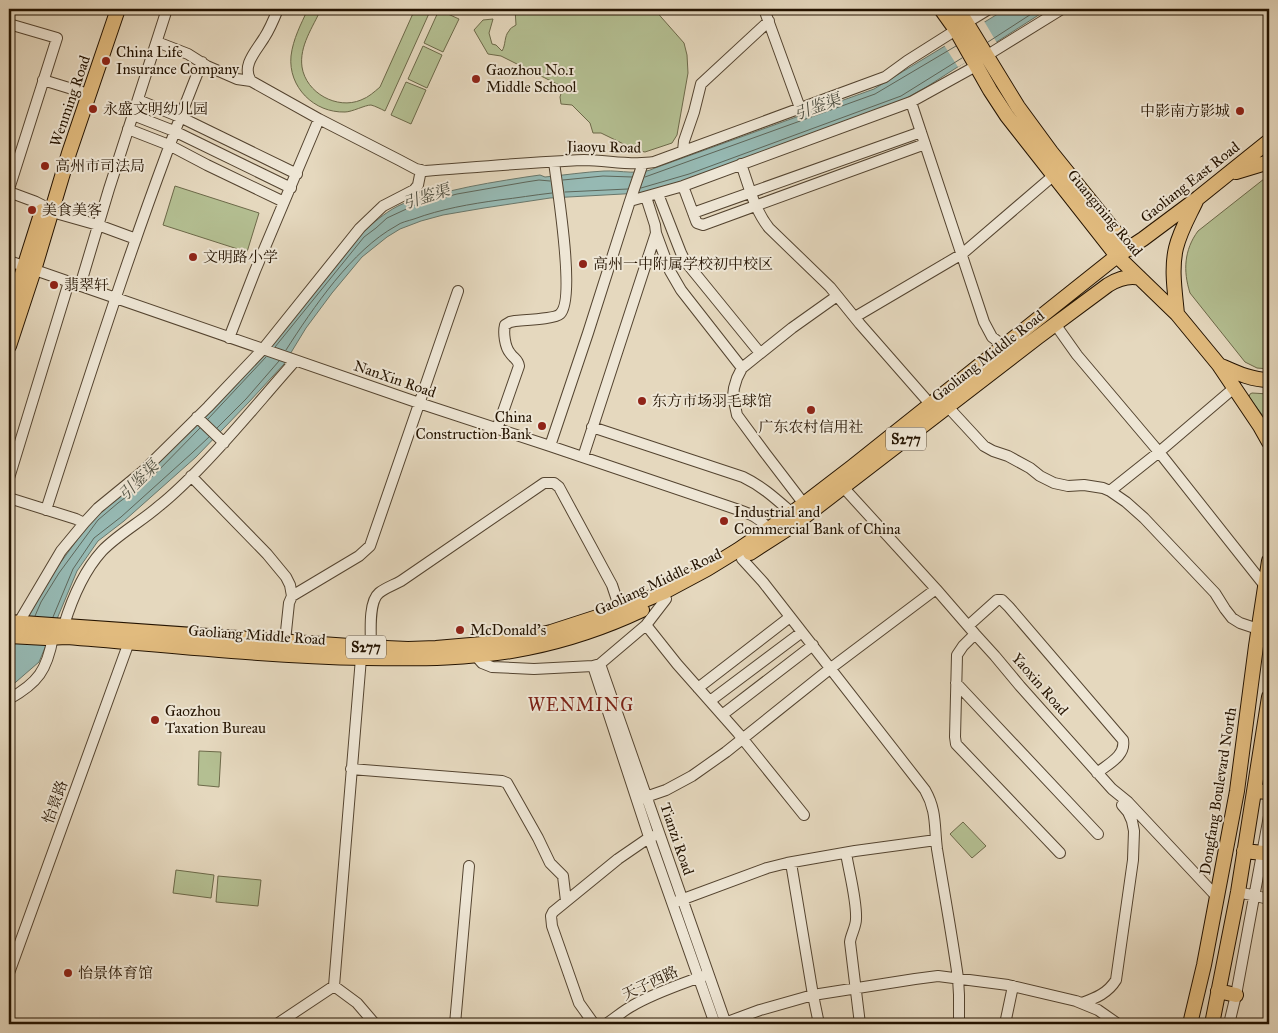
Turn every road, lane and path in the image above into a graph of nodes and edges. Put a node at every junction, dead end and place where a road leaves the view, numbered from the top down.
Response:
1 (109, 9) edge
2 (118, 9) edge
3 (167, 9) edge
4 (278, 9) edge
5 (764, 9) edge
6 (941, 9) edge
7 (958, 9) edge
8 (989, 9) edge
9 (1062, 9) edge
10 (769, 21) junction
11 (9, 24) edge
12 (962, 28) junction
13 (156, 42) junction
14 (980, 58) junction
15 (202, 62) junction
16 (43, 80) junction
17 (251, 81) junction
18 (82, 92) junction
19 (138, 100) junction
20 (911, 102) junction
21 (800, 108) junction
22 (133, 115) junction
23 (180, 117) junction
24 (319, 119) junction
25 (128, 129) junction
26 (174, 131) junction
27 (921, 132) junction
28 (1269, 141) edge
29 (925, 144) junction
30 (169, 145) junction
31 (683, 151) junction
32 (554, 162) junction
33 (1269, 162) edge
34 (741, 164) junction
35 (642, 166) junction
36 (421, 170) junction
37 (297, 174) junction
38 (1228, 175) junction
39 (1053, 176) junction
40 (683, 186) junction
41 (291, 188) junction
42 (9, 190) edge
43 (750, 192) junction
44 (658, 194) junction
45 (646, 197) junction
46 (631, 198) junction
47 (1198, 198) junction
48 (284, 202) junction
49 (1083, 203) junction
50 (755, 206) junction
51 (48, 209) junction
52 (693, 213) junction
53 (98, 225) junction
54 (656, 233) junction
55 (136, 239) junction
56 (1129, 249) junction
57 (962, 254) junction
58 (1117, 256) junction
59 (9, 261) edge
60 (29, 268) junction
61 (1140, 278) junction
62 (69, 282) junction
63 (80, 286) junction
64 (458, 291) dead end
65 (837, 296) junction
66 (116, 298) junction
67 (1177, 314) junction
68 (9, 315) edge
69 (855, 317) junction
70 (1055, 324) junction
71 (1033, 332) junction
72 (229, 338) junction
73 (9, 346) edge
74 (1004, 346) junction
75 (266, 350) junction
76 (760, 353) junction
77 (293, 360) junction
78 (1219, 365) junction
79 (742, 368) junction
80 (1269, 380) edge
81 (1234, 388) junction
82 (419, 403) junction
83 (931, 405) junction
84 (948, 407) junction
85 (199, 420) junction
86 (592, 427) junction
87 (498, 429) junction
88 (222, 441) junction
89 (1269, 442) edge
90 (550, 446) junction
91 (1159, 452) junction
92 (583, 457) junction
93 (191, 476) junction
94 (9, 478) edge
95 (843, 487) junction
96 (1110, 491) junction
97 (9, 500) edge
98 (804, 504) junction
99 (46, 510) junction
100 (792, 513) junction
101 (84, 523) junction
102 (769, 529) junction
103 (742, 559) junction
104 (1269, 561) edge
105 (1265, 586) junction
106 (936, 589) junction
107 (292, 596) junction
108 (666, 599) junction
109 (620, 609) junction
110 (790, 617) junction
111 (18, 622) edge
112 (63, 625) junction
113 (646, 625) junction
114 (968, 626) junction
115 (802, 632) junction
116 (975, 634) junction
117 (1262, 634) edge
118 (13, 636) edge
119 (50, 638) junction
120 (129, 642) junction
121 (285, 642) junction
122 (813, 645) junction
123 (371, 648) junction
124 (474, 650) junction
125 (361, 658) junction
126 (596, 665) junction
127 (831, 668) junction
128 (956, 683) junction
129 (698, 688) junction
130 (1269, 697) edge
131 (9, 699) edge
132 (710, 701) junction
133 (722, 715) junction
134 (1267, 726) edge
135 (742, 739) junction
136 (351, 769) junction
137 (1097, 773) junction
138 (1112, 789) junction
139 (1254, 791) junction
140 (1269, 792) edge
141 (642, 798) junction
142 (804, 815) dead end
143 (1269, 816) edge
144 (1098, 834) dead end
145 (654, 836) junction
146 (936, 840) junction
147 (1244, 851) junction
148 (846, 853) junction
149 (1263, 853) junction
150 (1060, 854) dead end
151 (791, 863) junction
152 (468, 866) dead end
153 (1238, 892) junction
154 (1255, 896) junction
155 (1217, 897) junction
156 (1269, 899) edge
157 (566, 901) junction
158 (677, 901) junction
159 (9, 973) edge
160 (704, 976) junction
161 (958, 978) junction
162 (334, 986) junction
163 (1012, 986) junction
164 (856, 988) junction
165 (1218, 991) junction
166 (813, 995) junction
167 (1236, 995) junction
168 (1082, 1003) junction
169 (277, 1024) edge
170 (375, 1024) edge
171 (455, 1024) edge
172 (594, 1024) edge
173 (606, 1024) edge
174 (722, 1024) edge
175 (819, 1024) edge
176 (860, 1024) edge
177 (959, 1024) edge
178 (1005, 1024) edge
179 (1118, 1024) edge
180 (1190, 1024) edge
181 (1212, 1024) edge
182 (1229, 1024) edge

1 - 18 main road, Wenming Road
2 - 51 main road, Wenming Road
3 - 13 street
4 - 17 street
5 - 10 street
6 - 12 main road, Guangming Road
7 - 12 main road, Guangming Road
8 - 12 street, Jiaoyu Road
9 - 14 street
10 - 21 street
10 - 31 street
11 - 16 street
12 - 14 main road, Guangming Road
12 - 21 street, Jiaoyu Road
13 - 15 street, Jiaoyu Road
13 - 19 street
14 - 20 street
14 - 39 main road, Guangming Road
14 - 49 main road, Guangming Road
15 - 17 street, Jiaoyu Road
15 - 23 street
16 - 18 street
16 - 42 street
17 - 24 street, Jiaoyu Road
18 - 51 main road, Wenming Road
19 - 22 street
19 - 23 street
20 - 27 street
20 - 34 street
21 - 31 street, Jiaoyu Road
22 - 25 street
22 - 26 street
23 - 26 street
23 - 37 street
24 - 36 street, Jiaoyu Road
24 - 37 street
25 - 30 street
25 - 53 street
26 - 30 street
26 - 41 street
27 - 29 street
27 - 43 street
28 - 38 main road, Gaoliang East Road / S277
29 - 50 street
29 - 57 street
30 - 48 street
30 - 55 street
31 - 35 street, Jiaoyu Road
32 - 35 street, Jiaoyu Road
32 - 36 street, Jiaoyu Road
32 - 87 street
33 - 38 main road, S277
34 - 40 street
34 - 43 street
35 - 46 street
36 - 75 street
37 - 41 street
38 - 47 main road, Gaoliang East Road / S277
39 - 49 main road, Guangming Road
39 - 57 street
40 - 44 street
40 - 52 street
41 - 48 street
42 - 51 street
43 - 50 street
43 - 52 street
44 - 45 street
44 - 76 street
45 - 46 street
45 - 54 street
46 - 90 street
47 - 56 main road, Gaoliang East Road / S277
47 - 67 main road, S277
48 - 72 street
49 - 56 main road, Guangming Road
49 - 58 main road, Guangming Road
50 - 52 street
50 - 65 street
51 - 53 street
51 - 60 main road, Wenming Road
53 - 55 street
53 - 63 street
54 - 79 street
54 - 86 street
55 - 66 street
56 - 58 main road, Gaoliang Middle Road / S277
57 - 69 street
57 - 74 street
58 - 61 main road, Guangming Road
58 - 71 main road, Gaoliang Middle Road / S277
59 - 60 street, NanXin Road
60 - 62 street, NanXin Road
60 - 68 main road, Wenming Road
60 - 73 main road, Wenming Road
61 - 67 main road, Guangming Road
61 - 70 main road, Gaoliang Middle Road / S277
62 - 63 street, NanXin Road
62 - 94 street
63 - 66 street, NanXin Road
64 - 82 street
65 - 69 street
65 - 76 street
66 - 72 street, NanXin Road
66 - 99 street
67 - 78 main road, Guangming Road
69 - 83 street
70 - 71 main road, Gaoliang Middle Road / S277
70 - 91 street
71 - 74 main road, Gaoliang Middle Road / S277
71 - 84 main road, Gaoliang Middle Road / S277
72 - 75 street, NanXin Road
74 - 83 main road, Gaoliang Middle Road / S277
75 - 77 street, NanXin Road
75 - 85 street
76 - 79 street
77 - 82 street, NanXin Road
77 - 88 street
78 - 80 main road
78 - 81 main road, Guangming Road
79 - 98 street
81 - 89 main road, Guangming Road
81 - 91 street
82 - 87 street, NanXin Road
82 - 107 street
83 - 98 main road, Gaoliang Middle Road / S277
84 - 95 main road, Gaoliang Middle Road / S277
84 - 96 street
85 - 88 street
85 - 101 street
86 - 92 street
86 - 100 street
87 - 90 street, NanXin Road
88 - 93 street
90 - 92 street, NanXin Road
91 - 96 street
91 - 105 street
92 - 102 street, NanXin Road
93 - 107 street
93 - 112 street
95 - 103 main road, Gaoliang Middle Road / S277
95 - 106 street, Yaoxin Road
96 - 117 street
97 - 99 street
98 - 100 main road, Gaoliang Middle Road / S277
99 - 101 street
100 - 102 main road, Gaoliang Middle Road / S277
101 - 111 street
102 - 109 main road, Gaoliang Middle Road / S277
103 - 108 main road, Gaoliang Middle Road / S277
103 - 110 street
104 - 105 main road, Dongfang Boulevard North
105 - 117 main road, Dongfang Boulevard North
106 - 114 street, Yaoxin Road
106 - 127 street
107 - 121 street
108 - 113 street
108 - 124 main road, Gaoliang Middle Road / S277
109 - 123 street
109 - 124 main road, Gaoliang Middle Road / S277
110 - 115 street
110 - 129 street
111 - 112 main road, Gaoliang Middle Road / S277
112 - 121 main road, Gaoliang Middle Road / S277
113 - 126 street
113 - 129 street
114 - 116 street, Yaoxin Road
114 - 137 street
115 - 122 street
115 - 132 street
116 - 128 street
116 - 137 street, Yaoxin Road
117 - 155 main road, Dongfang Boulevard North
118 - 119 main road, Gaoliang Middle Road / S277
119 - 120 main road, Gaoliang Middle Road / S277
119 - 131 street
120 - 125 main road, Gaoliang Middle Road / S277
120 - 159 street, 怡景路
121 - 123 main road, Gaoliang Middle Road / S277
122 - 127 street
122 - 133 street
123 - 124 main road, Gaoliang Middle Road / S277
124 - 125 main road, Gaoliang Middle Road / S277
124 - 126 street
125 - 136 street
126 - 141 street, Tianzi Road
127 - 135 street
127 - 146 street
128 - 144 street
128 - 150 street
129 - 132 street
130 - 134 main road
132 - 133 street
133 - 135 street
134 - 139 main road
135 - 141 street
135 - 142 street
136 - 157 street
136 - 162 street
137 - 138 street, Yaoxin Road
138 - 155 street, Yaoxin Road
138 - 168 street
139 - 140 main road
139 - 147 main road
141 - 145 street, Tianzi Road
143 - 149 street
145 - 157 street
145 - 158 street, Tianzi Road
146 - 148 street
146 - 161 street
147 - 149 main road
147 - 153 main road
148 - 151 street
148 - 164 street
149 - 154 street
151 - 158 street
151 - 166 street
152 - 171 street
153 - 154 street
153 - 165 main road
154 - 156 street
154 - 167 street
155 - 180 main road, Dongfang Boulevard North
157 - 172 street
158 - 160 street, Tianzi Road
160 - 173 street, 天子西路
160 - 174 street, Tianzi Road
161 - 163 street
161 - 164 street
161 - 177 street
162 - 169 street
162 - 170 street
163 - 168 street
163 - 178 street
164 - 166 street
164 - 176 street
165 - 167 main road
165 - 181 main road
166 - 174 street
166 - 175 street
167 - 182 street
168 - 179 street

